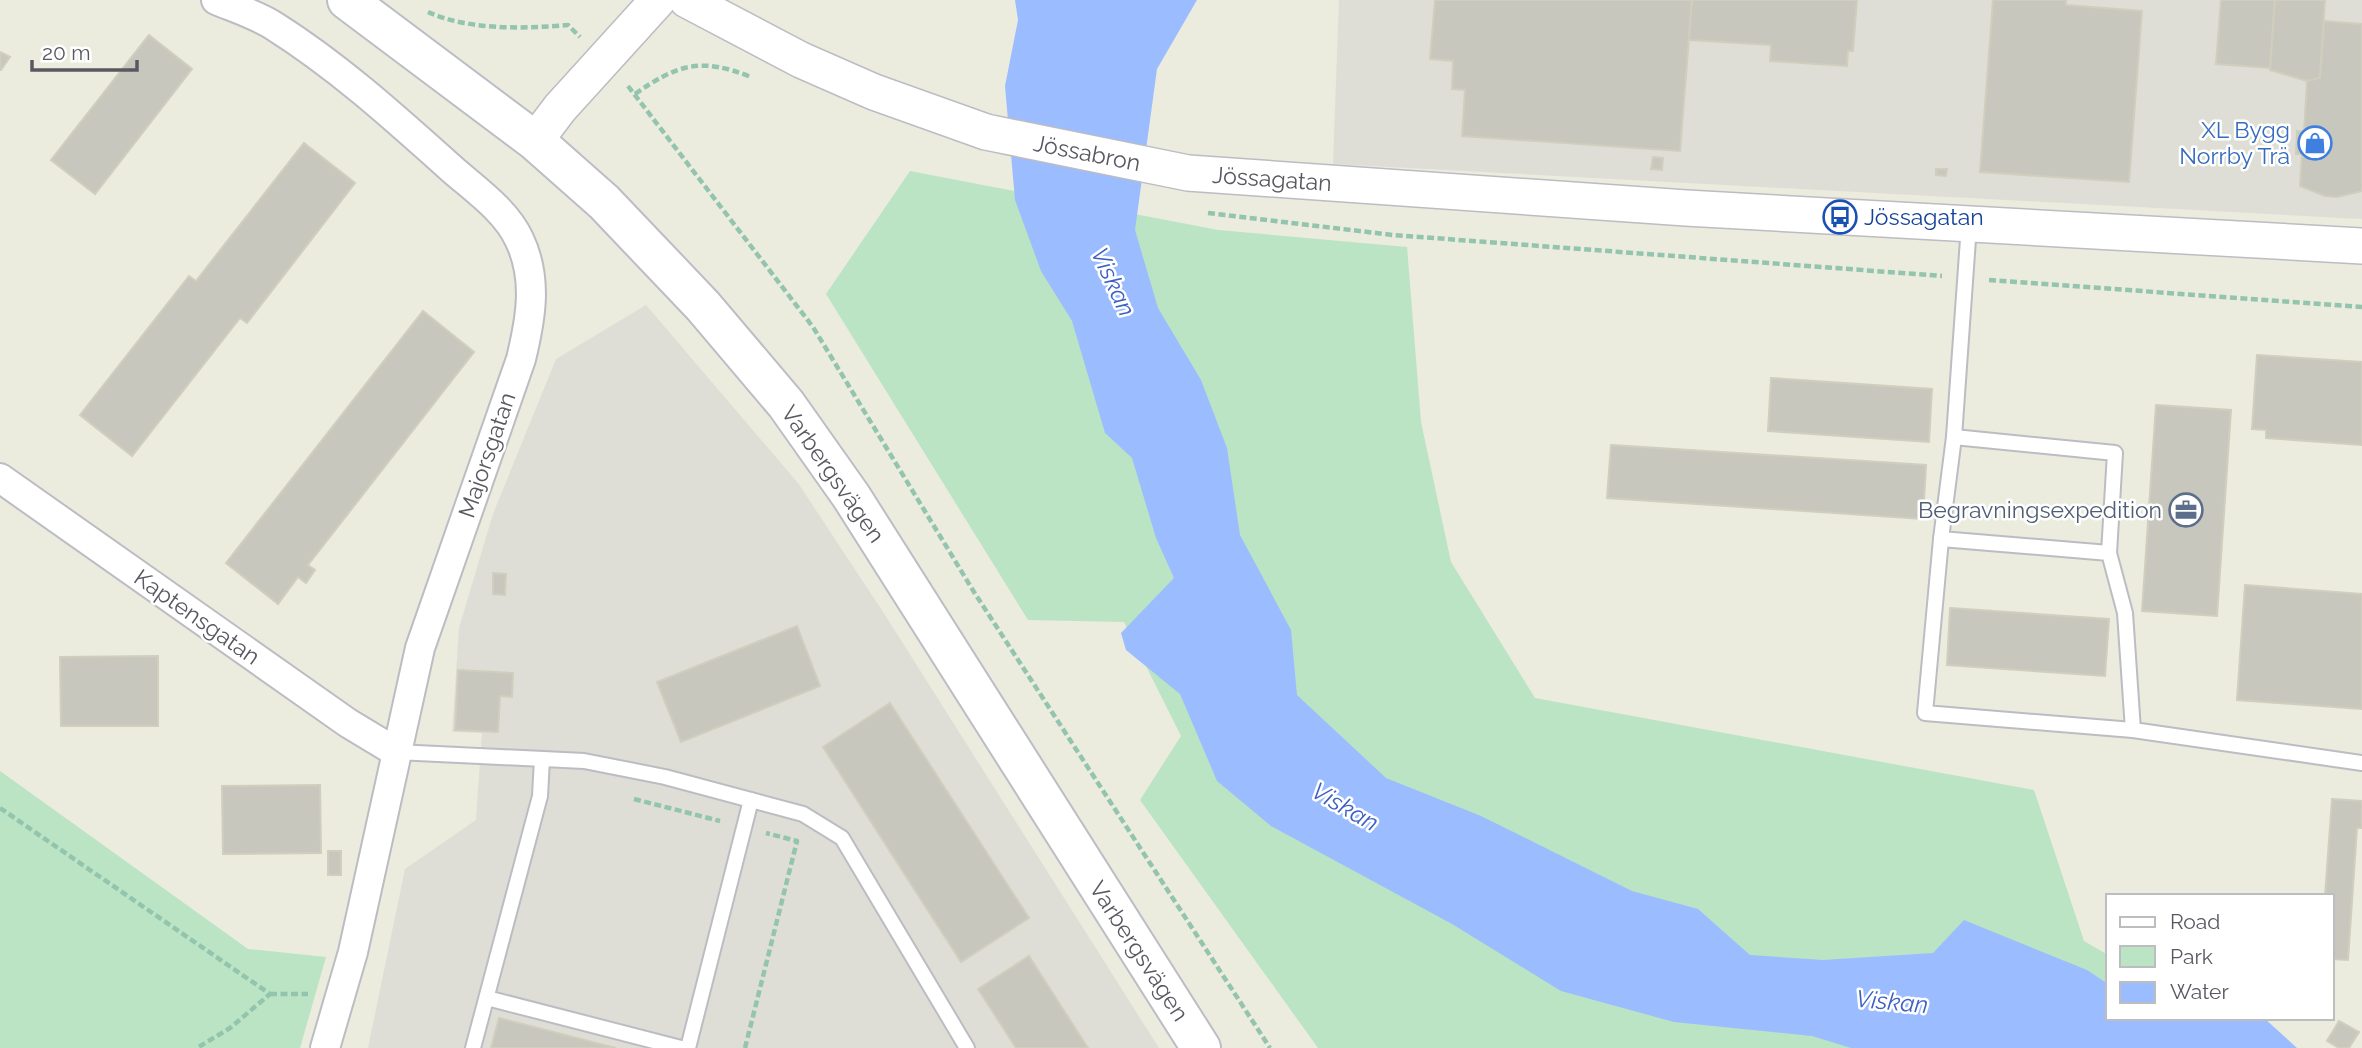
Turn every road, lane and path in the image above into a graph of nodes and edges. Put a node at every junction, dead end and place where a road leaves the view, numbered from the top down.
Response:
1 (216, 0) edge
2 (347, 0) edge
3 (658, 0) edge
4 (687, 0) edge
5 (425, 10) dead end
6 (605, 61) junction
7 (536, 141) junction
8 (1188, 173) joint
9 (1199, 211) dead end
10 (1969, 224) junction
11 (2362, 246) edge
12 (1965, 278) junction
13 (2362, 307) edge
14 (1954, 437) junction
15 (0, 478) edge
16 (1941, 539) junction
17 (2109, 553) junction
18 (2133, 730) junction
19 (396, 752) junction
20 (542, 759) junction
21 (2362, 763) edge
22 (627, 797) dead end
23 (751, 800) junction
24 (0, 808) edge
25 (744, 828) junction
26 (487, 998) junction
27 (197, 1048) edge
28 (325, 1048) edge
29 (474, 1048) edge
30 (681, 1048) edge
31 (688, 1048) edge
32 (745, 1048) edge
33 (967, 1048) edge
34 (1201, 1048) edge
35 (1270, 1048) edge

1 - 19 street, Majorsgatan
2 - 7 main road, Varbergsvägen
3 - 6 street
4 - 8 street, Jössabron
5 - 6 path
6 - 7 street
6 - 35 path
7 - 34 main road, Varbergsvägen
8 - 10 street, Jössagatan
9 - 12 path
10 - 11 street, Jössagatan
10 - 12 lane
12 - 13 path
12 - 14 lane
14 - 16 lane
14 - 17 lane
15 - 19 street, Kaptensgatan
16 - 17 lane
16 - 18 lane
17 - 18 lane
18 - 21 lane
19 - 20 lane
19 - 28 street, Majorsgatan
20 - 23 lane
20 - 26 lane
22 - 25 path
23 - 25 lane
23 - 33 lane
24 - 27 path
25 - 31 lane
25 - 32 path
26 - 29 lane
26 - 30 lane

